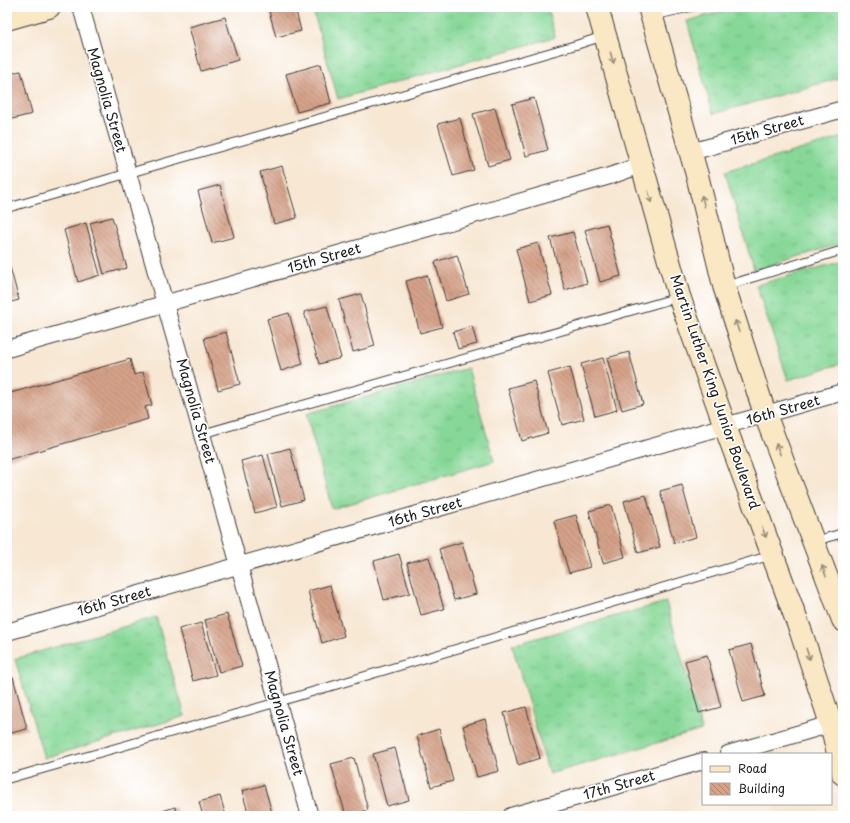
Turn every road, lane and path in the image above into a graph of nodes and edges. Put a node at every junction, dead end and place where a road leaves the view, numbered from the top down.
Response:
1 (49, 7) edge
2 (81, 7) edge
3 (597, 7) edge
4 (691, 7) edge
5 (650, 12) edge
6 (7, 19) edge
7 (605, 35) junction
8 (843, 108) edge
9 (691, 152) junction
10 (641, 165) junction
11 (128, 172) junction
12 (7, 208) edge
13 (843, 250) edge
14 (724, 286) junction
15 (680, 296) junction
16 (165, 304) junction
17 (7, 349) edge
18 (843, 392) edge
19 (765, 414) junction
20 (725, 426) junction
21 (202, 434) junction
22 (843, 533) edge
23 (813, 542) junction
24 (772, 554) junction
25 (239, 565) junction
26 (843, 620) edge
27 (7, 632) edge
28 (278, 702) junction
29 (830, 724) junction
30 (731, 753) edge
31 (702, 761) edge
32 (843, 774) edge
33 (7, 779) edge
34 (310, 816) edge
35 (511, 816) edge

1 - 6 main road
2 - 11 street, Magnolia Street
3 - 7 main road, Martin Luther King Junior Boulevard
4 - 5 lane
5 - 9 main road
7 -> 10 main road, Martin Luther King Junior Boulevard
7 - 11 lane
8 - 9 street, 15th Street
14 -> 9 main road
10 -> 15 main road, Martin Luther King Junior Boulevard
10 - 16 street, 15th Street
11 - 12 lane
11 - 16 street, Magnolia Street
13 - 14 lane
19 -> 14 main road
15 - 20 main road, Martin Luther King Junior Boulevard
15 - 21 lane
16 - 17 street, 15th Street
16 - 21 street, Magnolia Street
18 - 19 street, 16th Street
19 - 20 street, 16th Street
23 -> 19 main road
20 -> 24 main road, Martin Luther King Junior Boulevard
20 - 25 street, 16th Street
21 - 25 street, Magnolia Street
22 - 23 lane
26 -> 23 main road
24 - 28 lane
24 -> 29 main road, Martin Luther King Junior Boulevard
25 - 27 street, 16th Street
25 - 28 street, Magnolia Street
28 - 33 lane
28 - 34 street, Magnolia Street
29 - 30 street
29 - 32 main road, Martin Luther King Junior Boulevard
31 - 35 street, 17th Street

